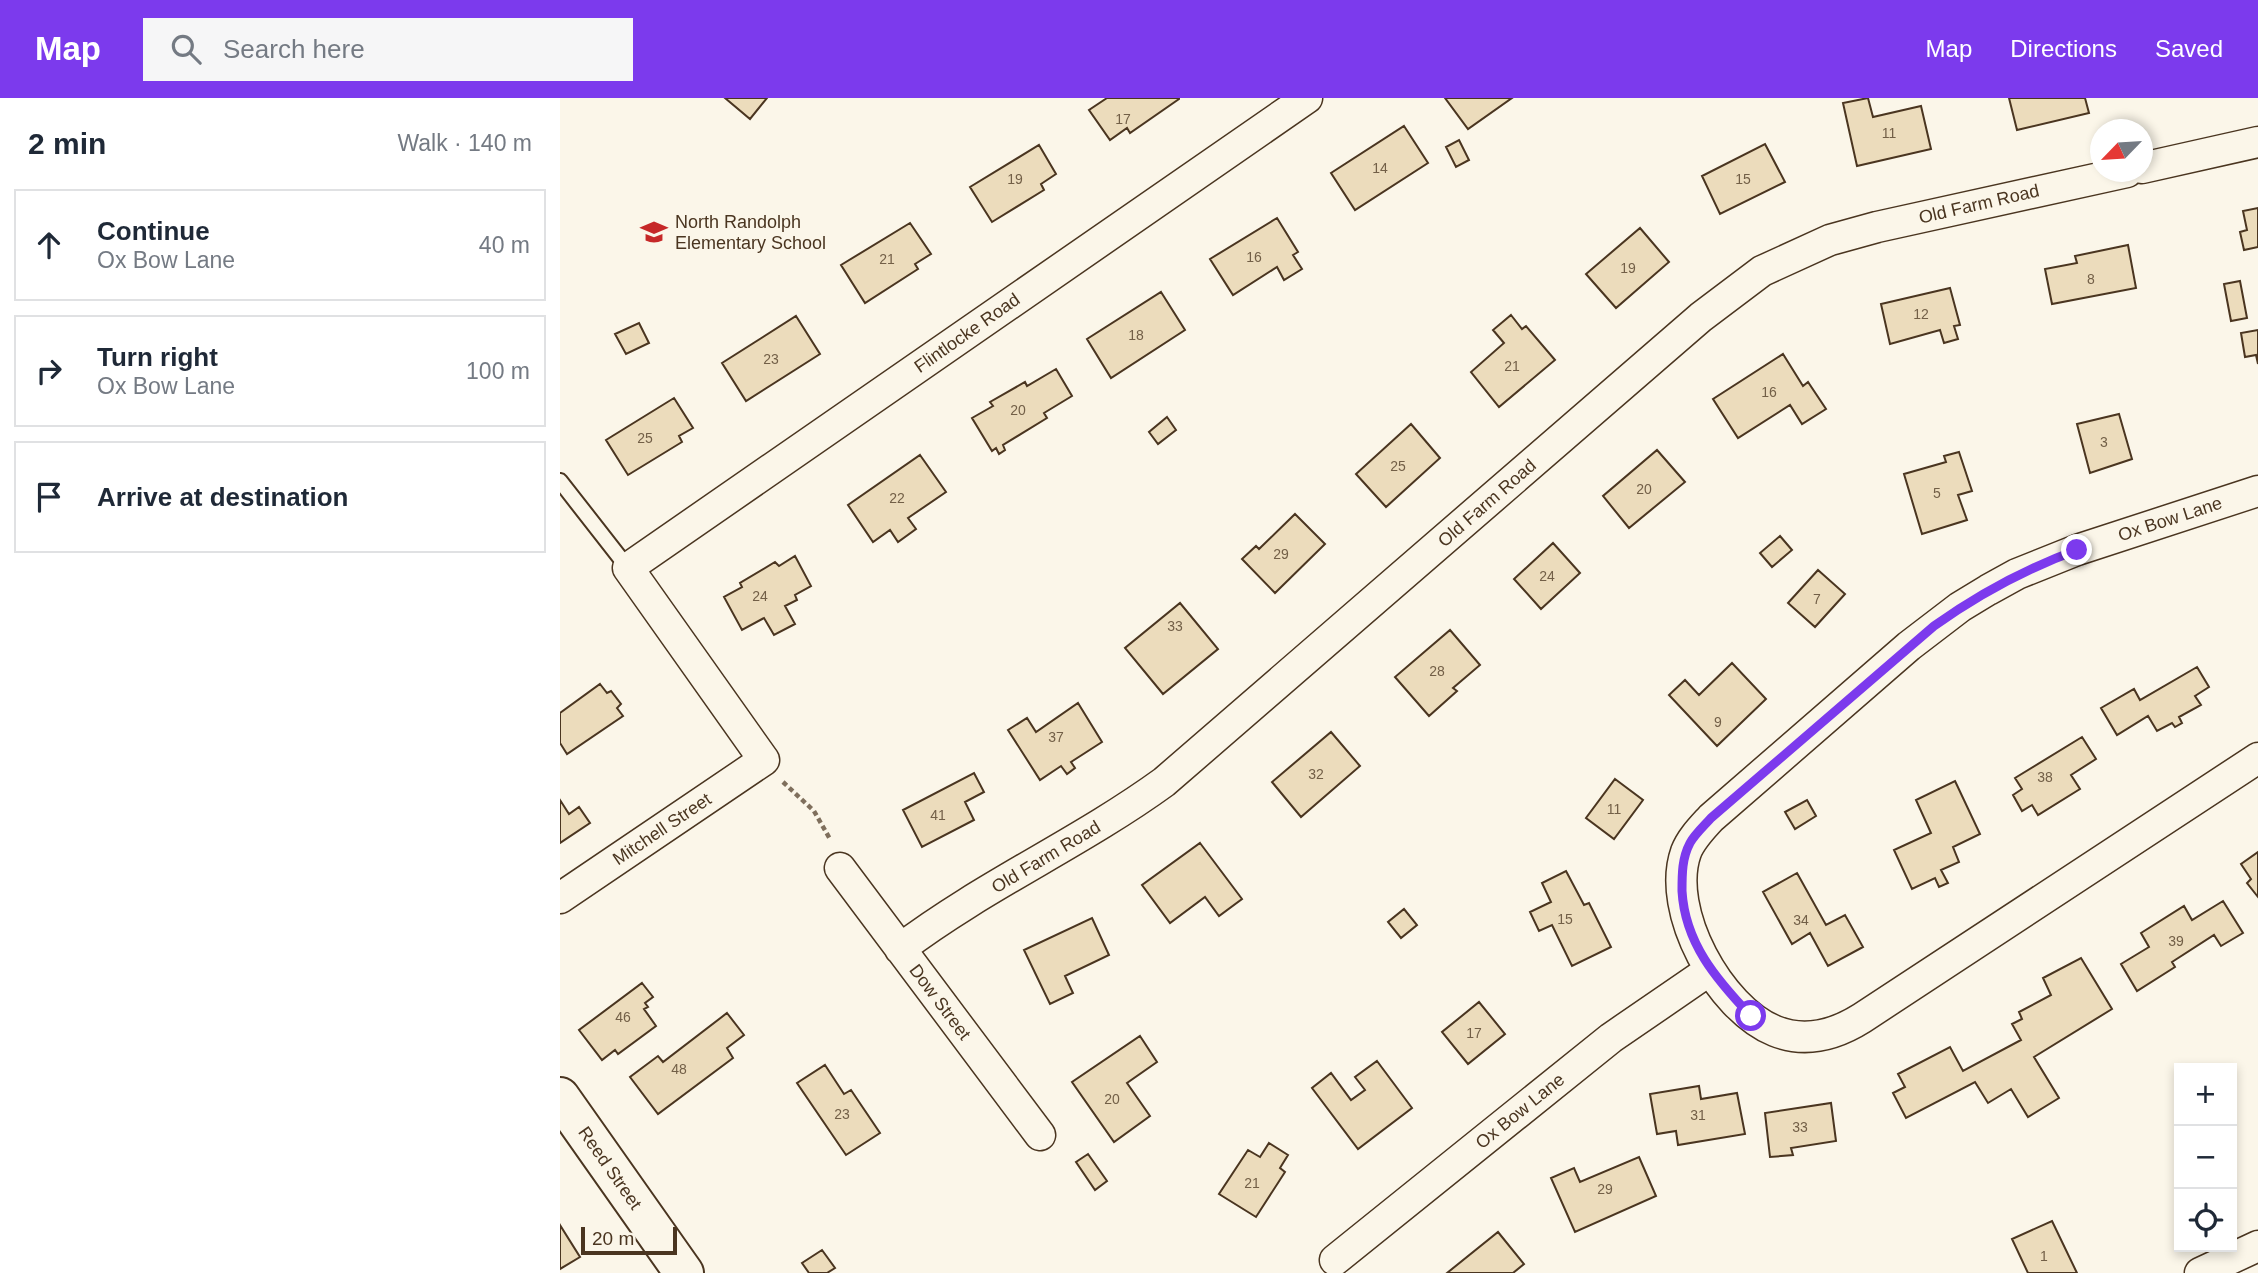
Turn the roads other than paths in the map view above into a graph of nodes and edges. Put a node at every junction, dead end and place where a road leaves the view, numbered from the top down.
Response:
1 (1307, 98) edge
2 (2258, 142) edge
3 (2153, 166) edge
4 (2090, 180) edge
5 (560, 481) edge
6 (2258, 491) edge
7 (628, 568) junction
8 (2258, 758) edge
9 (840, 869) road end
10 (560, 898) edge
11 (900, 949) junction
12 (1710, 970) junction
13 (560, 1097) edge
14 (1040, 1135) dead end
15 (2258, 1246) edge
16 (1335, 1260) dead end
17 (684, 1273) edge
18 (2200, 1273) edge

1 - 7 street, Flintlocke Road
2 - 3 street
4 - 11 street, Old Farm Road
5 - 7 lane
6 - 12 street, Ox Bow Lane
7 - 10 street, Mitchell Street
8 - 12 street, Ox Bow Lane
9 - 11 street, Dow Street
11 - 14 street, Dow Street
12 - 16 street, Ox Bow Lane
13 - 17 main road, Reed Street
15 - 18 street

